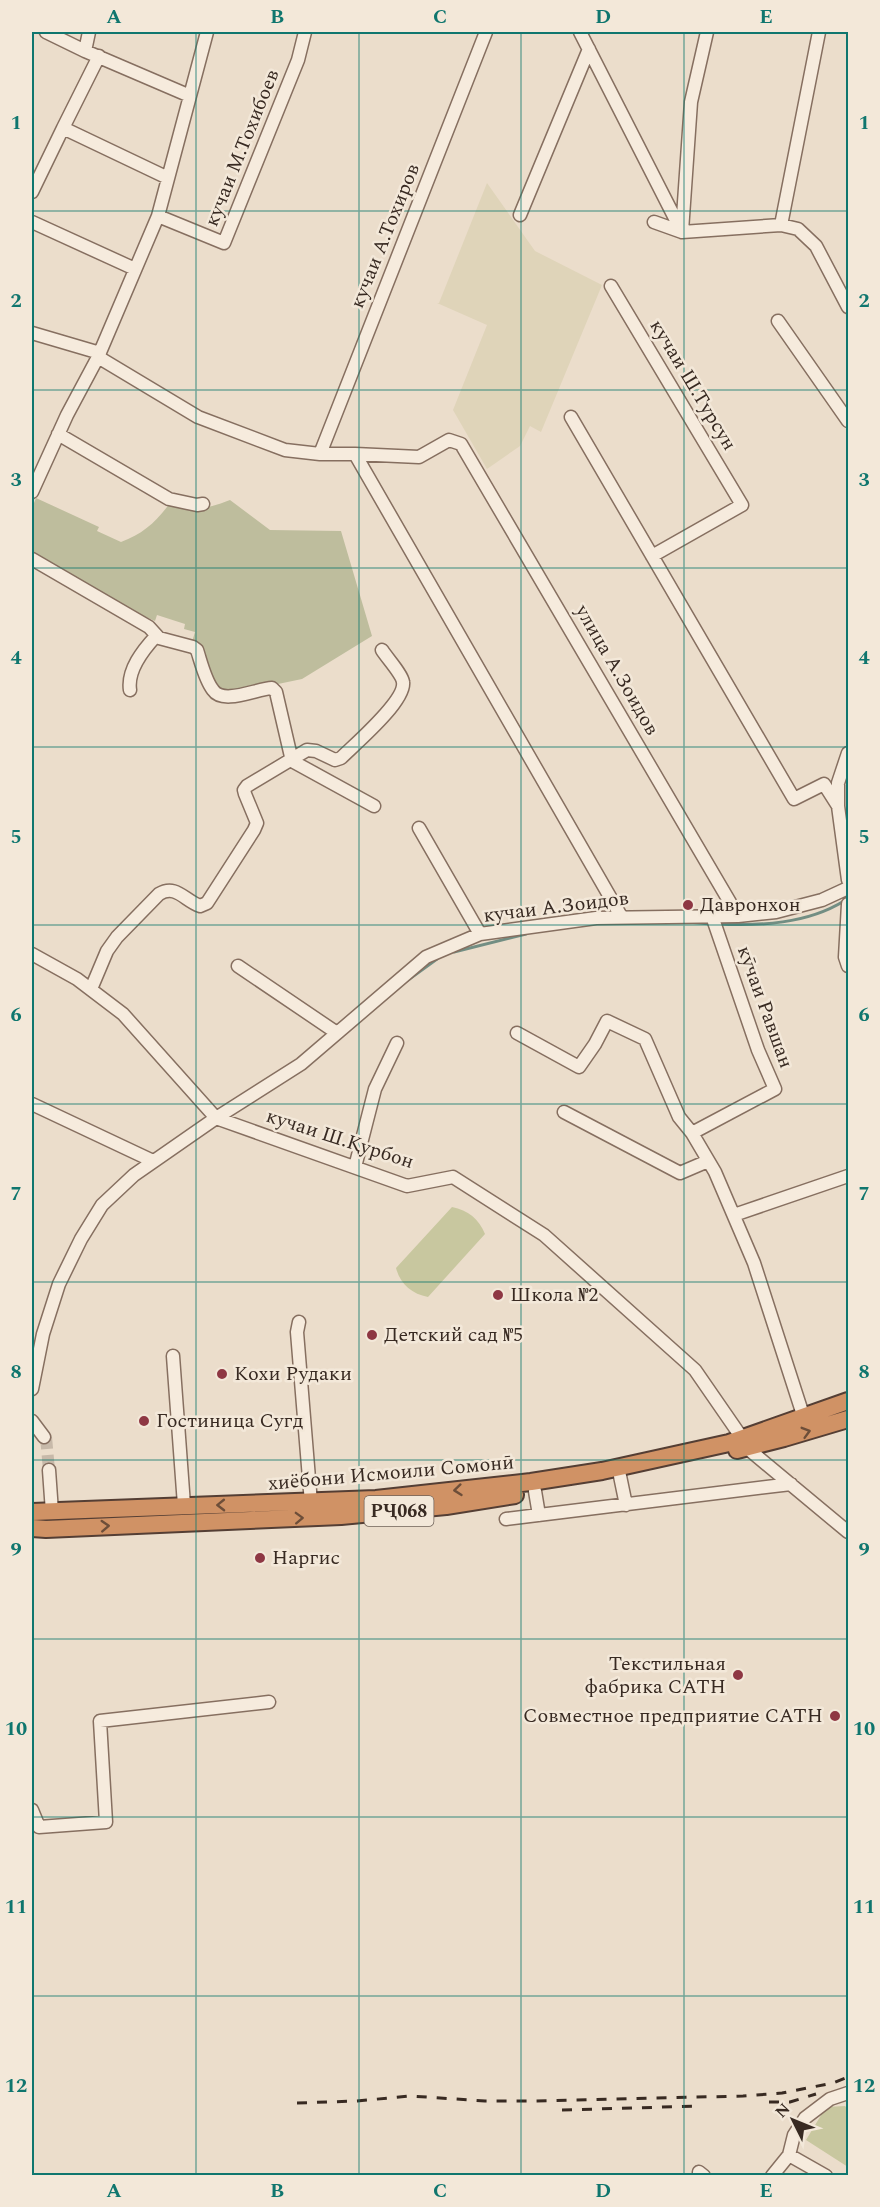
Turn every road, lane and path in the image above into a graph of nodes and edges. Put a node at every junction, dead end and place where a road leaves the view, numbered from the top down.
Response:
1 (46, 32) edge
2 (89, 32) edge
3 (207, 32) edge
4 (304, 32) edge
5 (486, 32) edge
6 (580, 32) edge
7 (707, 32) edge
8 (819, 32) edge
9 (589, 49) junction
10 (85, 51) junction
11 (99, 56) junction
12 (190, 96) junction
13 (63, 128) junction
14 (168, 178) junction
15 (32, 192) edge
16 (520, 215) dead end
17 (158, 216) junction
18 (32, 222) edge
19 (654, 222) dead end
20 (781, 225) junction
21 (682, 232) junction
22 (135, 269) junction
23 (611, 286) dead end
24 (849, 307) edge
25 (778, 321) dead end
26 (32, 333) edge
27 (99, 355) junction
28 (571, 417) dead end
29 (849, 421) edge
30 (58, 434) junction
31 (320, 454) junction
32 (355, 454) junction
33 (32, 492) edge
34 (203, 504) dead end
35 (652, 556) junction
36 (32, 559) edge
37 (156, 636) junction
38 (382, 650) dead end
39 (130, 690) dead end
40 (849, 753) edge
41 (291, 760) junction
42 (374, 806) dead end
43 (838, 806) junction
44 (419, 828) dead end
45 (849, 880) edge
46 (849, 888) edge
47 (849, 904) edge
48 (621, 916) junction
49 (738, 916) junction
50 (714, 921) junction
51 (480, 934) junction
52 (32, 954) edge
53 (238, 966) dead end
54 (849, 966) edge
55 (91, 989) junction
56 (337, 1033) junction
57 (517, 1034) dead end
58 (397, 1042) dead end
59 (32, 1104) edge
60 (564, 1112) dead end
61 (216, 1118) junction
62 (692, 1133) junction
63 (153, 1161) junction
64 (708, 1161) junction
65 (355, 1167) junction
66 (848, 1176) edge
67 (734, 1215) junction
68 (298, 1322) dead end
69 (173, 1356) dead end
70 (32, 1385) edge
71 (849, 1401) edge
72 (804, 1418) junction
73 (849, 1419) edge
74 (32, 1421) edge
75 (40, 1438) tunnel mouth
76 (745, 1443) junction
77 (49, 1470) tunnel mouth
78 (620, 1476) junction
79 (791, 1484) junction
80 (535, 1491) junction
81 (311, 1503) junction
82 (626, 1504) junction
83 (184, 1505) junction
84 (539, 1515) junction
85 (40, 1519) edge
86 (506, 1519) dead end
87 (849, 1532) edge
88 (269, 1702) dead end
89 (32, 1809) edge
90 (849, 2093) edge
91 (789, 2155) junction
92 (772, 2175) edge
93 (826, 2175) edge

1 - 10 street
2 - 10 street
3 - 12 street
4 - 17 street, кучаи М.Тохибоев
5 - 31 street, кучаи А.Тохиров
6 - 9 street
7 - 21 street
8 - 20 street
9 - 16 street
9 - 21 street
10 - 11 street
11 - 12 street
11 - 13 street
12 - 14 street
13 - 14 street
13 - 15 street
14 - 17 street
17 - 22 street
18 - 22 street
19 - 21 street
20 - 21 street
20 - 24 street
22 - 27 street
23 - 35 street, кучаи Ш.Турсун
25 - 29 street
26 - 27 street
27 - 30 street
27 - 31 street
28 - 35 street
30 - 33 street
30 - 34 street
31 - 32 street
32 - 48 street
32 - 49 street, улица А.Зоидов
35 - 43 street
36 - 37 street
37 - 39 street
37 - 41 street
38 - 41 street
40 - 43 street
41 - 42 street
41 - 55 street
43 - 45 street
44 - 51 street
46 - 49 street, кучаи А.Зоидов
47 - 54 street
48 - 50 street, кучаи А.Зоидов
48 - 51 street, кучаи А.Зоидов
49 - 50 street, кучаи А.Зоидов
50 - 62 street, кӯчаи Равшан
51 - 56 street, кучаи А.Зоидов
52 - 55 street, кучаи Ш.Қурбон
53 - 56 street
55 - 61 street, кучаи Ш.Қурбон
56 - 61 street, кучаи А.Зоидов
57 - 62 street
58 - 65 street
59 - 63 street
60 - 64 street
61 - 63 street, кучаи А.Зоидов
61 - 65 street, кучаи Ш.Қурбон
62 - 64 street
63 - 70 street, кучаи А.Зоидов
64 - 67 street
65 - 76 street, кучаи Ш.Қурбон
66 - 67 street
67 - 72 street
68 - 81 street
69 - 83 street
71 - 72 highway, РҶ068
72 - 76 highway, РҶ068
76 -> 73 highway, РҶ068
74 - 75 street
76 - 78 highway, хиёбони Исмоили Сомонӣ / РҶ068
76 - 79 street, кучаи Ш.Қурбон
76 -> 81 highway, хиёбони Исмоили Сомонӣ / РҶ068
77 - 85 street
78 - 80 highway, хиёбони Исмоили Сомонӣ / РҶ068
78 - 82 street
79 - 82 street
79 - 87 street, кучаи Ш.Қурбон
80 - 84 street
85 -> 80 highway, хиёбони Исмоили Сомонӣ / РҶ068
81 -> 83 highway, хиёбони Исмоили Сомонӣ / РҶ068
82 - 84 street
83 - 85 highway, хиёбони Исмоили Сомонӣ / РҶ068
84 - 86 street
88 - 89 street
90 - 91 street
91 - 92 street
91 - 93 street

